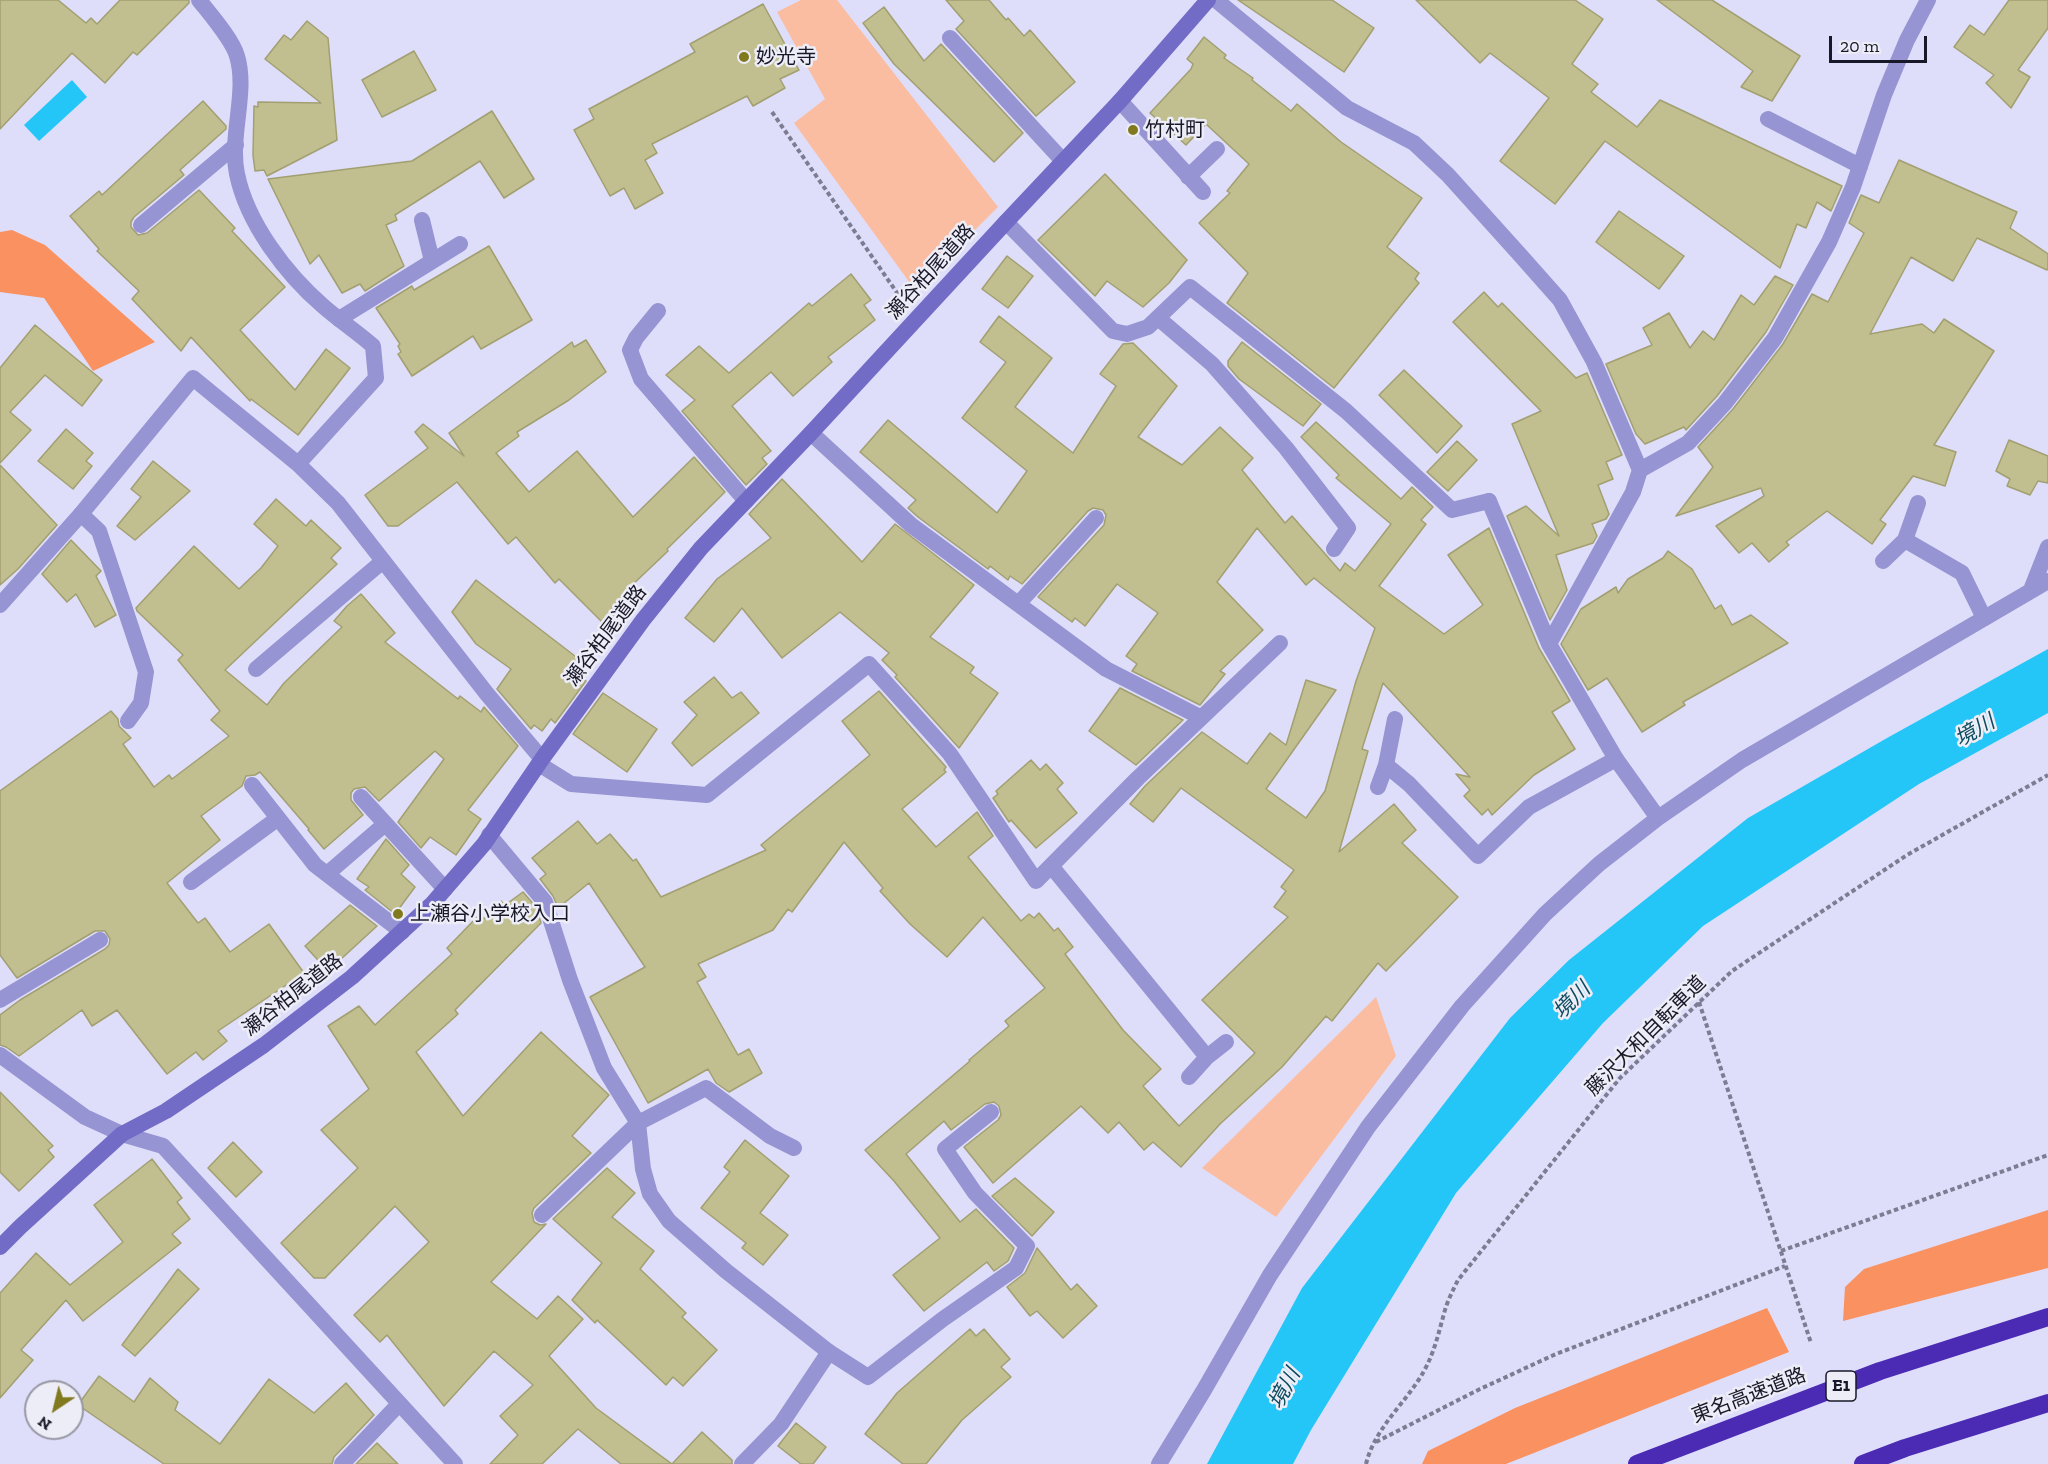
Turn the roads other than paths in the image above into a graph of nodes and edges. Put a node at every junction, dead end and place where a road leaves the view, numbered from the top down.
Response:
1 (198, 0) edge
2 (1208, 0) edge
3 (1216, 0) edge
4 (1928, 0) edge
5 (950, 38) dead end
6 (1120, 102) junction
7 (1768, 119) dead end
8 (236, 145) junction
9 (1216, 149) dead end
10 (1063, 161) junction
11 (1860, 166) junction
12 (1188, 177) junction
13 (1203, 192) dead end
14 (422, 220) dead end
15 (1006, 222) junction
16 (141, 225) dead end
17 (460, 244) dead end
18 (432, 261) junction
19 (658, 311) dead end
20 (1158, 318) junction
21 (339, 319) junction
22 (811, 433) junction
23 (298, 464) junction
24 (1640, 470) junction
25 (746, 501) junction
26 (1918, 503) dead end
27 (81, 514) junction
28 (1096, 518) dead end
29 (1905, 540) junction
30 (2048, 547) edge
31 (1334, 549) dead end
32 (383, 561) junction
33 (1883, 561) dead end
34 (2048, 581) edge
35 (2031, 590) junction
36 (1019, 603) junction
37 (0, 605) edge
38 (1984, 618) junction
39 (1280, 643) dead end
40 (1549, 644) junction
41 (256, 669) dead end
42 (1200, 717) junction
43 (1395, 719) dead end
44 (128, 721) dead end
45 (1616, 759) junction
46 (541, 761) junction
47 (1386, 765) junction
48 (252, 786) dead end
49 (1378, 787) dead end
50 (361, 797) dead end
51 (1658, 818) junction
52 (277, 819) junction
53 (385, 824) junction
54 (489, 835) junction
55 (1052, 867) junction
56 (327, 874) junction
57 (191, 882) dead end
58 (445, 889) junction
59 (402, 932) junction
60 (100, 940) dead end
61 (0, 1000) edge
62 (1226, 1042) dead end
63 (0, 1055) edge
64 (1207, 1057) junction
65 (1189, 1077) dead end
66 (992, 1112) dead end
67 (638, 1123) junction
68 (122, 1134) junction
69 (794, 1148) dead end
70 (542, 1215) dead end
71 (0, 1247) edge
72 (2048, 1317) edge
73 (829, 1352) junction
74 (2048, 1403) edge
75 (399, 1404) junction
76 (342, 1464) edge
77 (455, 1464) edge
78 (742, 1464) edge
79 (1159, 1464) edge
80 (1637, 1464) edge
81 (1863, 1464) edge

1 - 8 street
2 - 6 main road, 瀬谷柏尾道路
3 - 24 street
4 - 11 street
5 - 10 street
6 - 10 main road, 瀬谷柏尾道路
6 - 12 street
7 - 11 street
8 - 16 street
8 - 21 street
9 - 12 street
10 - 15 main road, 瀬谷柏尾道路
11 - 24 street
12 - 13 street
14 - 18 street
15 - 20 street
15 - 22 main road, 瀬谷柏尾道路
17 - 18 street
18 - 21 street
19 - 25 street
20 - 31 street
20 - 40 street
21 - 23 street
22 - 25 main road, 瀬谷柏尾道路
22 - 36 street
23 - 27 street
23 - 32 street
24 - 40 street
25 - 46 main road, 瀬谷柏尾道路
26 - 29 street
27 - 37 street
27 - 44 street
28 - 36 street
29 - 33 street
29 - 38 street
30 - 35 street
32 - 41 street
32 - 46 street
34 - 35 street
35 - 38 street
36 - 42 street
38 - 51 street
39 - 42 street
40 - 45 street
42 - 55 street
43 - 47 street
45 - 47 street
45 - 51 street
46 - 54 main road, 瀬谷柏尾道路
46 - 55 street
47 - 49 street
48 - 52 street
50 - 53 street
51 - 79 street
52 - 56 street
52 - 57 street
53 - 56 street
53 - 58 street
54 - 58 main road, 瀬谷柏尾道路
54 - 67 street
55 - 64 street
56 - 59 street
58 - 59 main road, 瀬谷柏尾道路
59 - 68 main road, 瀬谷柏尾道路
60 - 61 street
62 - 64 street
63 - 68 street
64 - 65 street
66 - 73 street
67 - 69 street
67 - 70 street
67 - 73 street
68 - 71 main road, 瀬谷柏尾道路
68 - 75 street
72 - 80 highway, 東名高速道路 / E1
73 - 78 street
74 - 81 highway
75 - 76 street
75 - 77 street

